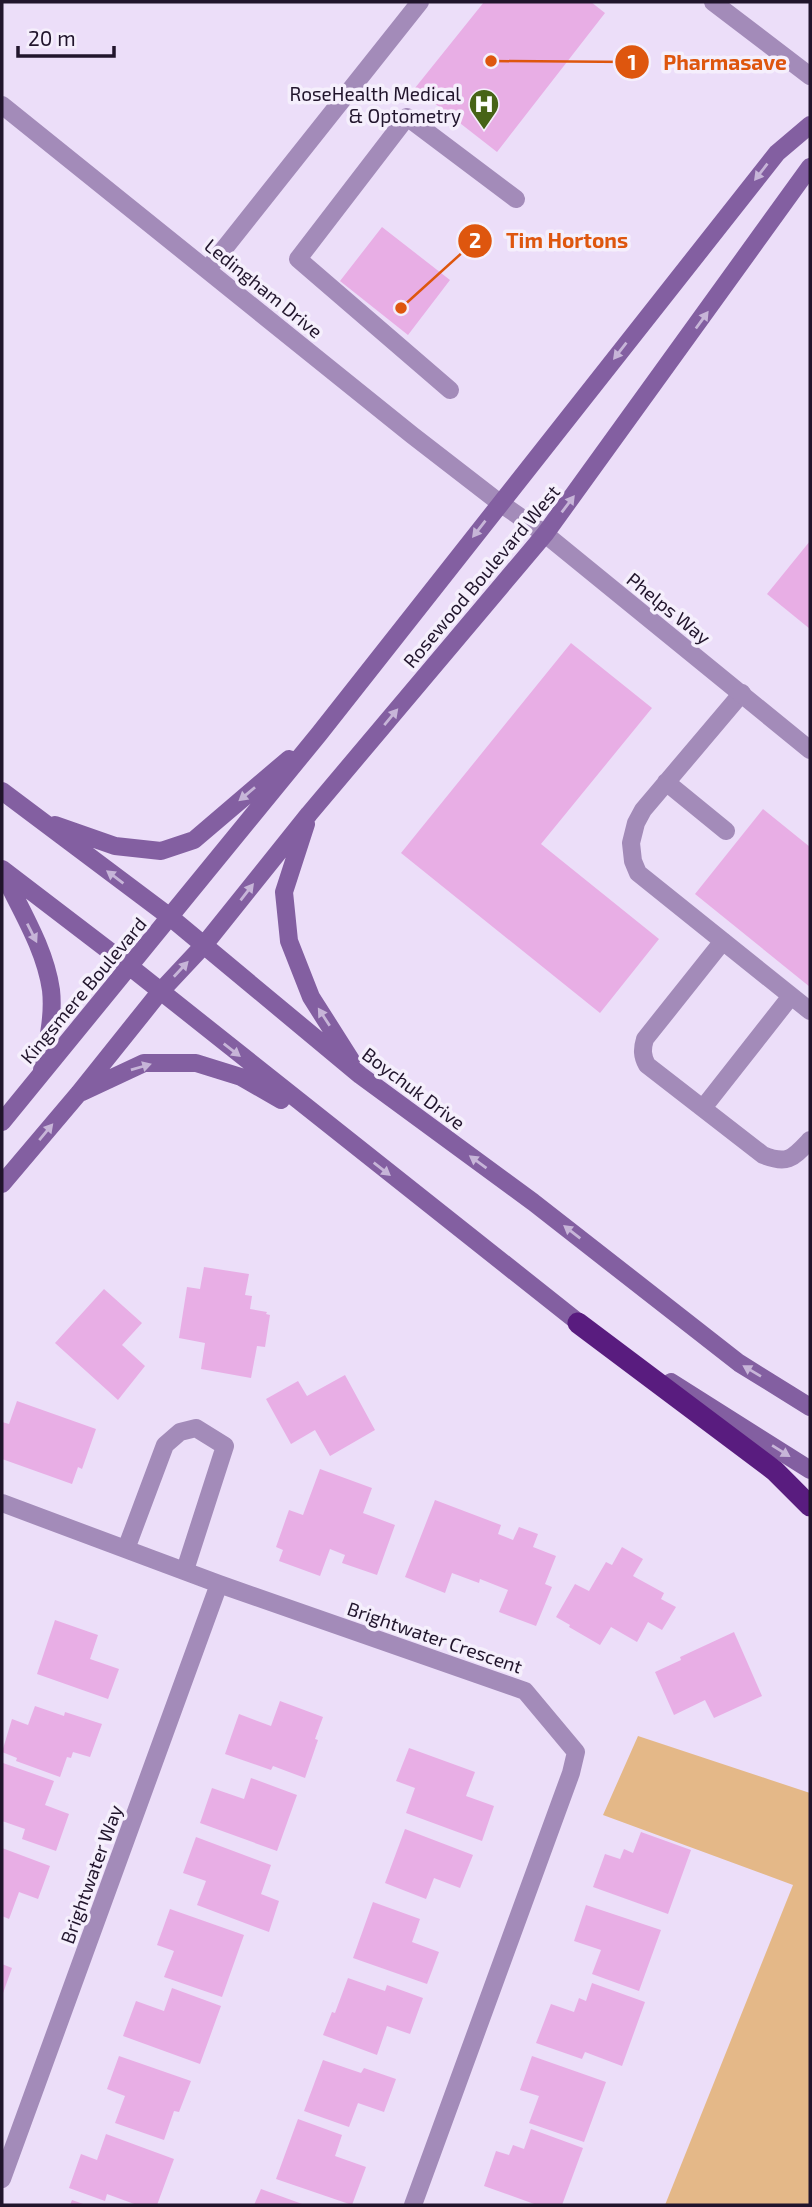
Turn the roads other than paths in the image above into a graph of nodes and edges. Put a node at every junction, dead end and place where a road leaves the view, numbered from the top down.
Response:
1 (420, 2) edge
2 (713, 2) edge
3 (810, 76) edge
4 (2, 105) edge
5 (810, 125) edge
6 (810, 167) edge
7 (516, 199) dead end
8 (208, 269) junction
9 (450, 390) dead end
10 (499, 503) junction
11 (545, 534) junction
12 (742, 693) junction
13 (319, 734) junction
14 (810, 750) edge
15 (666, 782) junction
16 (2, 791) edge
17 (309, 814) junction
18 (39, 819) junction
19 (726, 831) dead end
20 (2, 870) edge
21 (170, 918) junction
22 (723, 941) junction
23 (204, 945) junction
24 (129, 967) junction
25 (159, 993) junction
26 (791, 996) junction
27 (810, 1011) edge
28 (41, 1072) junction
29 (360, 1075) junction
30 (79, 1093) junction
31 (703, 1108) junction
32 (2, 1122) edge
33 (329, 1127) junction
34 (810, 1140) edge
35 (2, 1184) edge
36 (578, 1323) junction
37 (810, 1407) edge
38 (810, 1470) edge
39 (2, 1503) edge
40 (810, 1506) edge
41 (126, 1549) junction
42 (185, 1570) junction
43 (219, 1584) junction
44 (2, 2179) edge
45 (414, 2205) edge

1 - 8 street
2 - 3 street
4 - 8 street, Ledingham Drive
5 -> 10 main road, Rosewood Boulevard West
11 -> 6 main road, Rosewood Boulevard West
7 - 9 street
8 - 10 street, Ledingham Drive
10 - 11 street, Phelps Way
10 -> 13 main road, Rosewood Boulevard West
11 - 12 street, Phelps Way
17 -> 11 main road, Rosewood Boulevard West
12 - 14 street, Phelps Way
12 - 15 street
13 -> 18 main road
13 - 21 main road, Rosewood Boulevard West
15 - 19 street
15 - 22 street
16 - 18 main road, Boychuk Drive
23 -> 17 main road, Rosewood Boulevard West
29 -> 17 main road
21 -> 18 main road, Boychuk Drive
20 - 24 main road
20 -> 28 main road
21 - 23 main road, Boychuk Drive
21 - 24 main road, Kingsmere Boulevard
22 - 26 street
22 - 31 street
25 -> 23 main road, Rosewood Boulevard West
23 - 29 main road, Boychuk Drive
24 - 25 main road
24 - 28 main road, Kingsmere Boulevard
25 - 30 main road
25 -> 33 main road
26 - 27 street
26 - 31 street
28 - 32 main road, Kingsmere Boulevard
37 -> 29 main road, Boychuk Drive
30 -> 33 main road
35 -> 30 main road
31 - 34 street
33 -> 36 main road
36 -> 38 main road
36 - 40 highway
39 - 41 street, Brightwater Crescent
41 - 42 street, Brightwater Crescent
41 - 42 street
42 - 43 street, Brightwater Crescent
43 - 44 street, Brightwater Way
43 - 45 street, Brightwater Crescent

